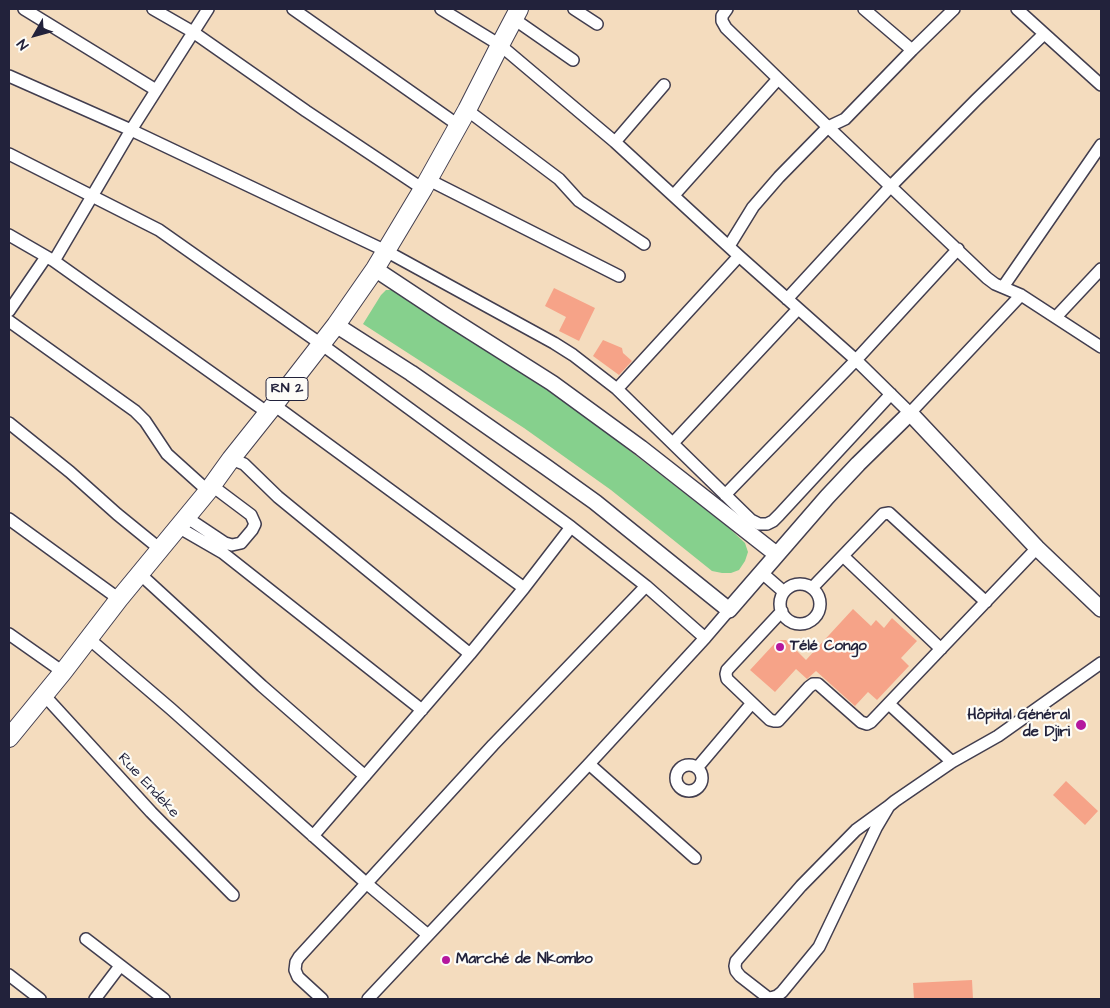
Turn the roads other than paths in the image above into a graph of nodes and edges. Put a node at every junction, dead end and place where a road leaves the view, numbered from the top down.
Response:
1 (24, 9) edge
2 (153, 9) edge
3 (208, 9) edge
4 (293, 9) edge
5 (441, 9) edge
6 (574, 9) edge
7 (727, 9) edge
8 (864, 9) edge
9 (954, 9) edge
10 (1017, 9) edge
11 (517, 14) edge
12 (597, 24) dead end
13 (193, 32) junction
14 (1044, 34) junction
15 (500, 45) junction
16 (912, 50) junction
17 (573, 60) dead end
18 (9, 76) edge
19 (778, 79) junction
20 (664, 85) dead end
21 (1101, 85) edge
22 (156, 90) junction
23 (462, 118) junction
24 (828, 127) junction
25 (131, 130) junction
26 (615, 142) junction
27 (1101, 145) edge
28 (9, 154) edge
29 (426, 184) junction
30 (891, 186) junction
31 (674, 195) junction
32 (92, 196) junction
33 (9, 234) edge
34 (644, 244) dead end
35 (729, 246) junction
36 (958, 249) junction
37 (386, 250) junction
38 (739, 256) junction
39 (50, 259) junction
40 (375, 268) junction
41 (1101, 268) edge
42 (619, 276) dead end
43 (1003, 287) junction
44 (1021, 295) junction
45 (787, 299) junction
46 (798, 309) junction
47 (9, 311) edge
48 (1056, 317) junction
49 (9, 321) edge
50 (336, 325) junction
51 (321, 344) junction
52 (1101, 347) edge
53 (856, 360) junction
54 (617, 390) junction
55 (891, 394) junction
56 (271, 409) junction
57 (910, 413) junction
58 (9, 423) edge
59 (673, 443) junction
60 (231, 459) junction
61 (209, 488) junction
62 (725, 494) junction
63 (9, 519) edge
64 (182, 522) junction
65 (572, 527) junction
66 (1037, 548) junction
67 (160, 549) junction
68 (776, 554) junction
69 (843, 556) junction
70 (761, 572) junction
71 (140, 574) junction
72 (646, 586) junction
73 (524, 588) junction
74 (812, 588) junction
75 (784, 592) junction
76 (119, 599) junction
77 (986, 602) junction
78 (1101, 609) edge
79 (729, 610) junction
80 (782, 612) junction
81 (9, 634) edge
82 (88, 638) junction
83 (704, 638) junction
84 (941, 649) junction
85 (470, 654) junction
86 (1101, 663) edge
87 (63, 672) junction
88 (44, 694) junction
89 (752, 703) junction
90 (889, 704) junction
91 (422, 710) junction
92 (11, 731) edge
93 (952, 762) junction
94 (589, 764) junction
95 (697, 768) dead end
96 (365, 776) junction
97 (889, 806) junction
98 (313, 836) junction
99 (695, 858) dead end
100 (366, 883) junction
101 (233, 895) dead end
102 (428, 935) junction
103 (86, 939) dead end
104 (120, 966) junction
105 (9, 975) edge
106 (40, 999) edge
107 (95, 999) edge
108 (164, 999) edge
109 (322, 999) edge
110 (368, 999) edge

1 - 22 street
2 - 13 street
3 - 13 street
4 - 23 street
5 - 15 street
6 - 12 street
7 - 19 street
8 - 16 street
9 - 16 street
10 - 14 street
11 - 15 highway, RN 2
11 - 17 street
13 - 22 street
13 - 29 street
14 - 21 street
14 - 30 street
15 - 23 highway, RN 2
15 - 26 street
16 - 24 street
18 - 25 street
19 - 24 street
19 - 31 street
20 - 26 street
22 - 25 street
23 - 29 highway, RN 2
23 - 34 street
24 - 30 street
24 - 35 street
25 - 32 street
25 - 37 street
26 - 31 street
27 - 43 street
28 - 32 street
29 - 37 highway, RN 2
29 - 42 street
30 - 36 street
30 - 45 street
31 - 35 street
32 - 39 street
32 - 51 street
33 - 39 street
35 - 38 street
36 - 43 street
36 - 53 street
37 - 40 highway, RN 2
37 - 54 street
38 - 45 street
38 - 54 street
39 - 47 street
39 - 56 street
40 - 50 highway, RN 2
40 - 68 main road
41 - 48 street
43 - 44 street
44 - 48 street
44 - 57 street
45 - 46 street
46 - 53 street
46 - 59 street
48 - 52 street
49 - 61 street
50 - 51 highway, RN 2
50 - 79 main road
51 - 56 highway, RN 2
51 - 65 street
53 - 55 street
53 - 62 street
54 - 59 street
55 - 57 street
55 - 62 street
56 - 60 highway, RN 2
56 - 73 street
57 - 66 main road
57 - 68 main road
58 - 67 street
59 - 62 street
60 - 61 highway, RN 2
60 - 85 street
61 - 64 highway, RN 2
61 - 64 street
63 - 76 street
64 - 67 highway, RN 2
64 - 91 street
65 - 72 street
65 - 73 street
66 - 77 street
66 - 78 main road
67 - 71 highway, RN 2
68 - 70 main road
69 - 74 street
69 - 77 street
69 - 84 street
70 - 75 street
70 - 79 main road
71 - 76 highway, RN 2
71 - 96 street
72 - 83 street
72 - 100 street
73 - 85 street
74 - 75 street
74 - 80 street
75 - 80 street
76 - 82 highway, RN 2
77 - 84 street
79 - 83 street
80 - 89 street
81 - 87 street
82 - 87 highway, RN 2
82 - 98 street
83 - 94 street
84 - 90 street
85 - 91 street
86 - 93 street
87 - 88 highway, RN 2
88 - 92 highway, RN 2
88 - 101 street, Rue Endeke
89 - 90 street
89 - 95 street
90 - 93 street
91 - 96 street
93 - 97 street
94 - 99 street
94 - 102 street
96 - 98 street
97 - 97 street
98 - 100 street
100 - 102 street
100 - 109 street
102 - 110 street
103 - 104 street
104 - 107 street
104 - 108 street
105 - 106 street

